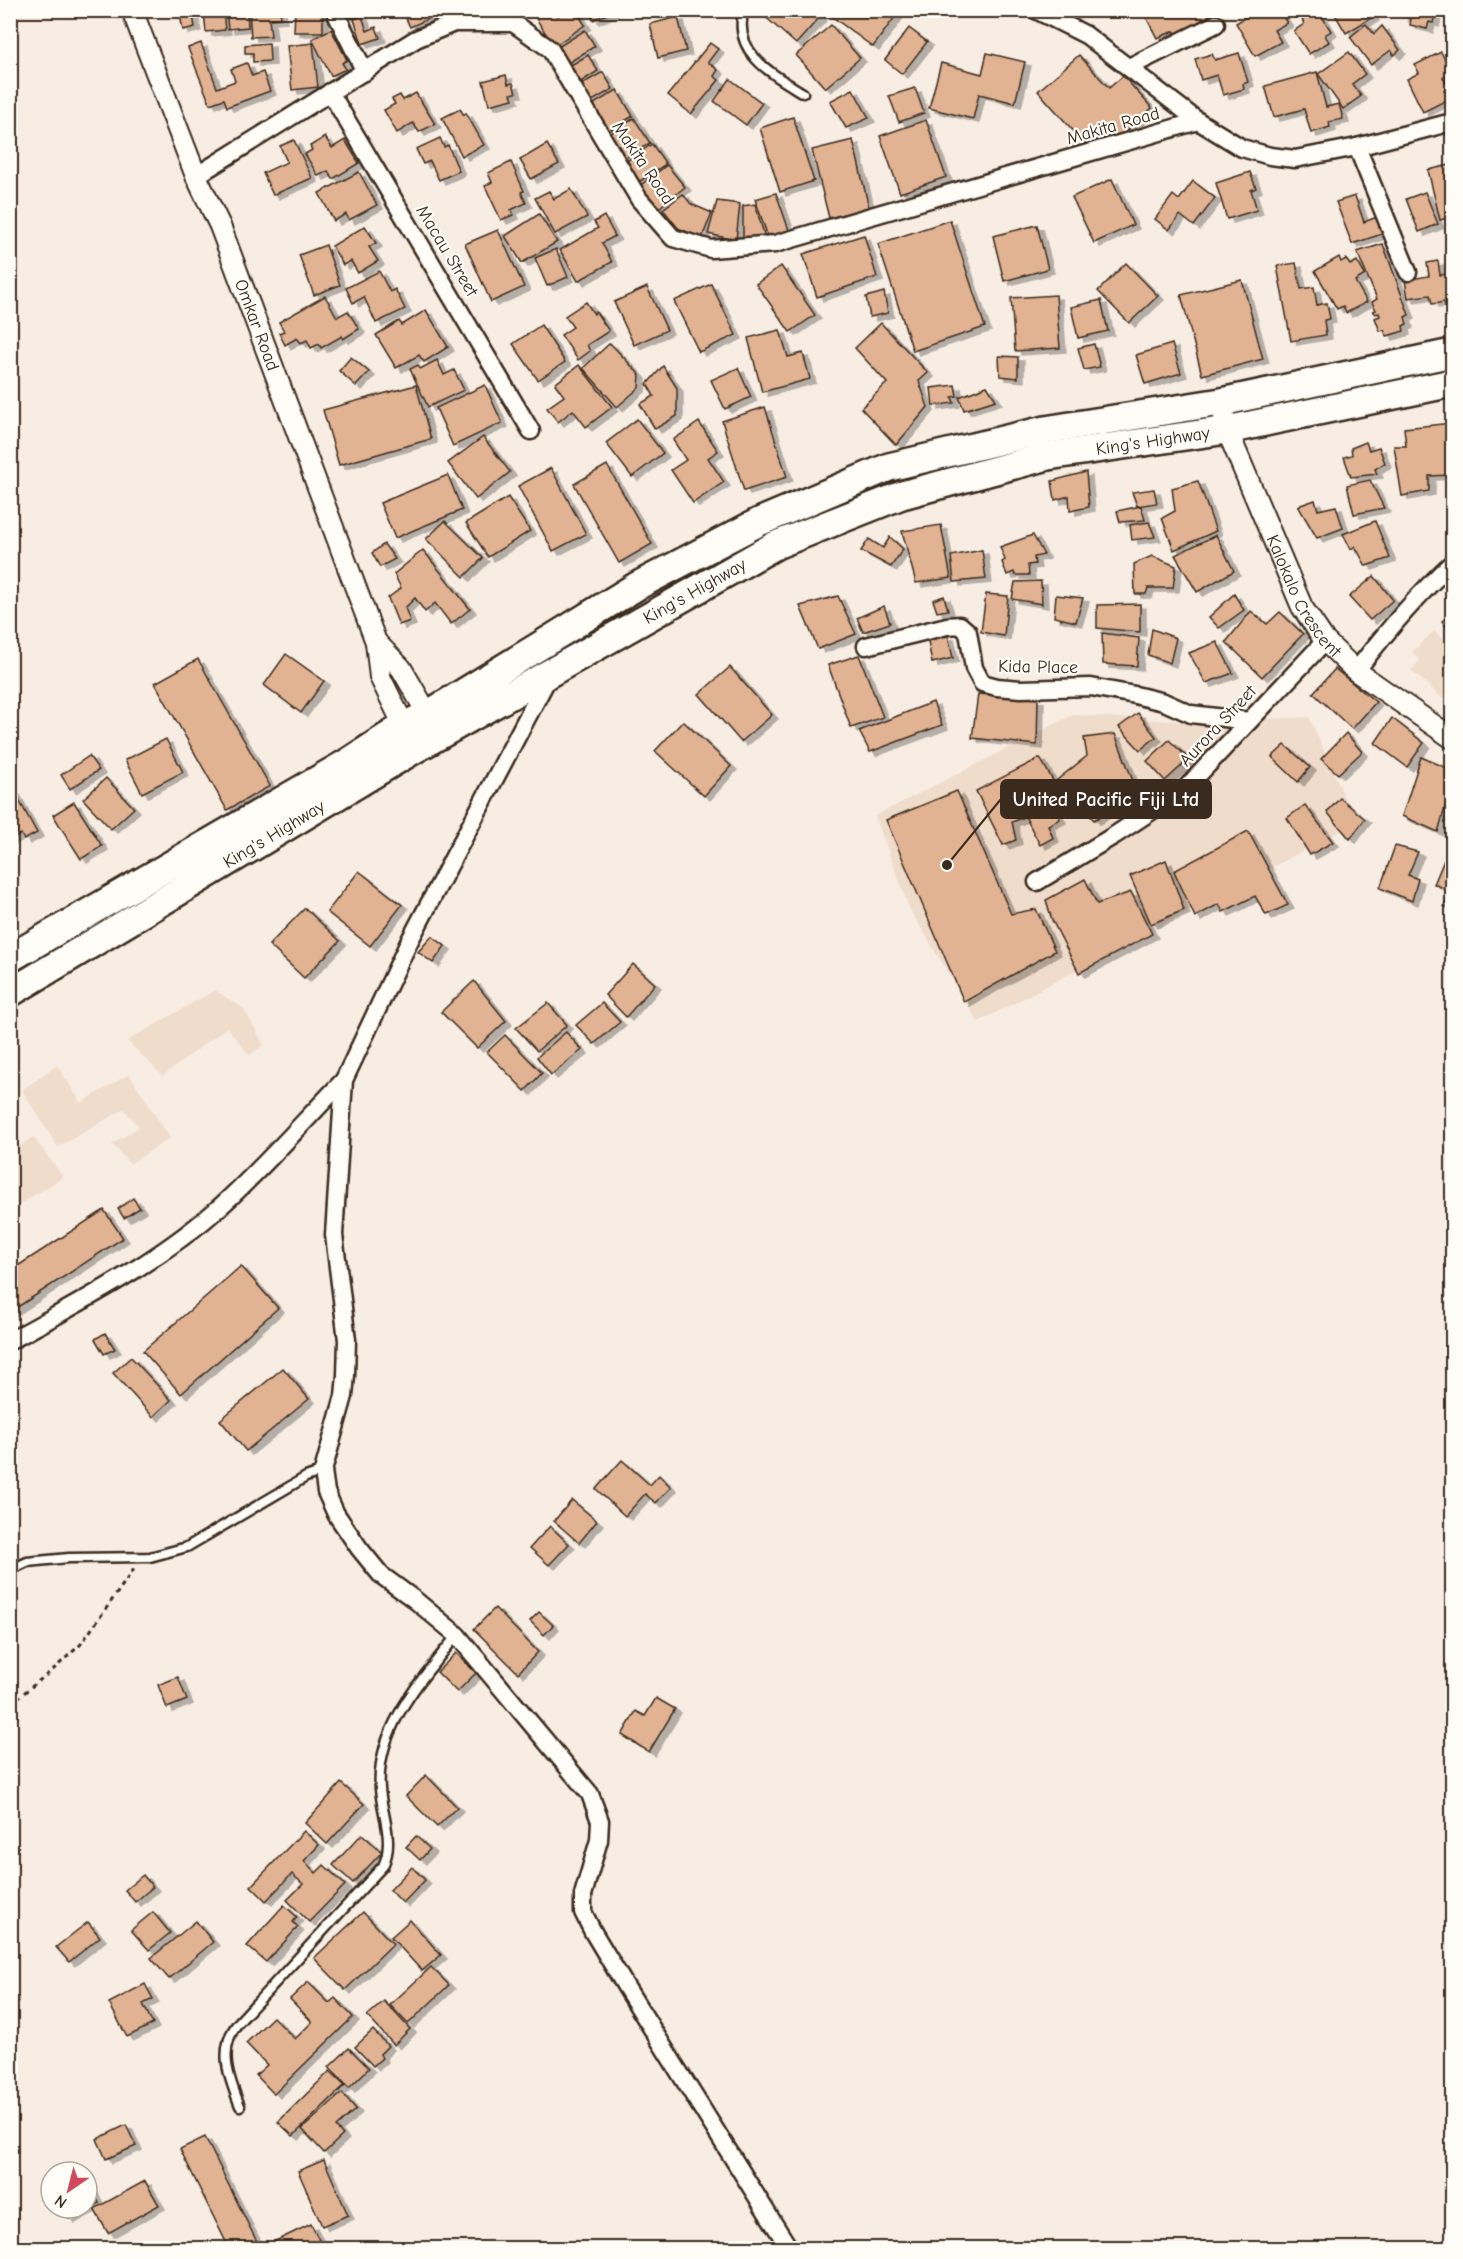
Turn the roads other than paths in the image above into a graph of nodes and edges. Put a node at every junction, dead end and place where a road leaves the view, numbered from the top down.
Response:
1 (132, 10) edge
2 (334, 10) edge
3 (744, 10) edge
4 (1036, 10) edge
5 (450, 17) edge
6 (1216, 24) dead end
7 (1129, 67) junction
8 (365, 72) junction
9 (330, 92) junction
10 (803, 93) dead end
11 (1198, 122) junction
12 (1452, 122) edge
13 (1357, 147) junction
14 (196, 176) junction
15 (1408, 272) dead end
16 (1452, 353) edge
17 (1452, 383) edge
18 (1221, 402) junction
19 (1227, 430) junction
20 (531, 431) dead end
21 (1452, 563) edge
22 (1325, 641) junction
23 (376, 642) junction
24 (866, 646) dead end
25 (1356, 670) junction
26 (552, 672) junction
27 (1249, 721) junction
28 (434, 725) junction
29 (410, 738) junction
30 (1452, 738) edge
31 (1037, 882) dead end
32 (10, 958) edge
33 (10, 993) edge
34 (344, 1080) junction
35 (10, 1341) edge
36 (323, 1471) junction
37 (10, 1570) edge
38 (456, 1635) junction
39 (240, 2106) dead end
40 (789, 2248) edge

1 - 14 street, Omkar Road
2 - 8 street
3 - 10 lane
4 - 7 street
5 - 8 street, Makita Road
5 - 11 street, Makita Road
6 - 7 street
7 - 11 street
8 - 9 street, Makita Road
9 - 14 street, Makita Road
9 - 20 street, Macau Street
11 - 13 street
12 - 13 street
13 - 15 street
14 - 23 street, Omkar Road
16 - 18 highway, King's Highway
17 - 19 highway, King's Highway
18 - 19 street, Kalokalo Crescent
18 - 28 highway, King's Highway
19 - 22 street, Kalokalo Crescent
19 - 26 highway, King's Highway
21 - 25 street
22 - 25 street, Kalokalo Crescent
22 - 27 street, Aurora Street
23 - 28 street, Omkar Road
23 - 29 street, Omkar Road
24 - 27 street, Kida Place
25 - 30 street, Kalokalo Crescent
26 - 28 highway, King's Highway
26 - 34 street
27 - 31 street, Aurora Street
28 - 29 highway, King's Highway
29 - 32 highway, King's Highway
29 - 33 highway, King's Highway
34 - 35 street
34 - 36 street
36 - 37 lane
36 - 38 street
38 - 39 lane
38 - 40 street

